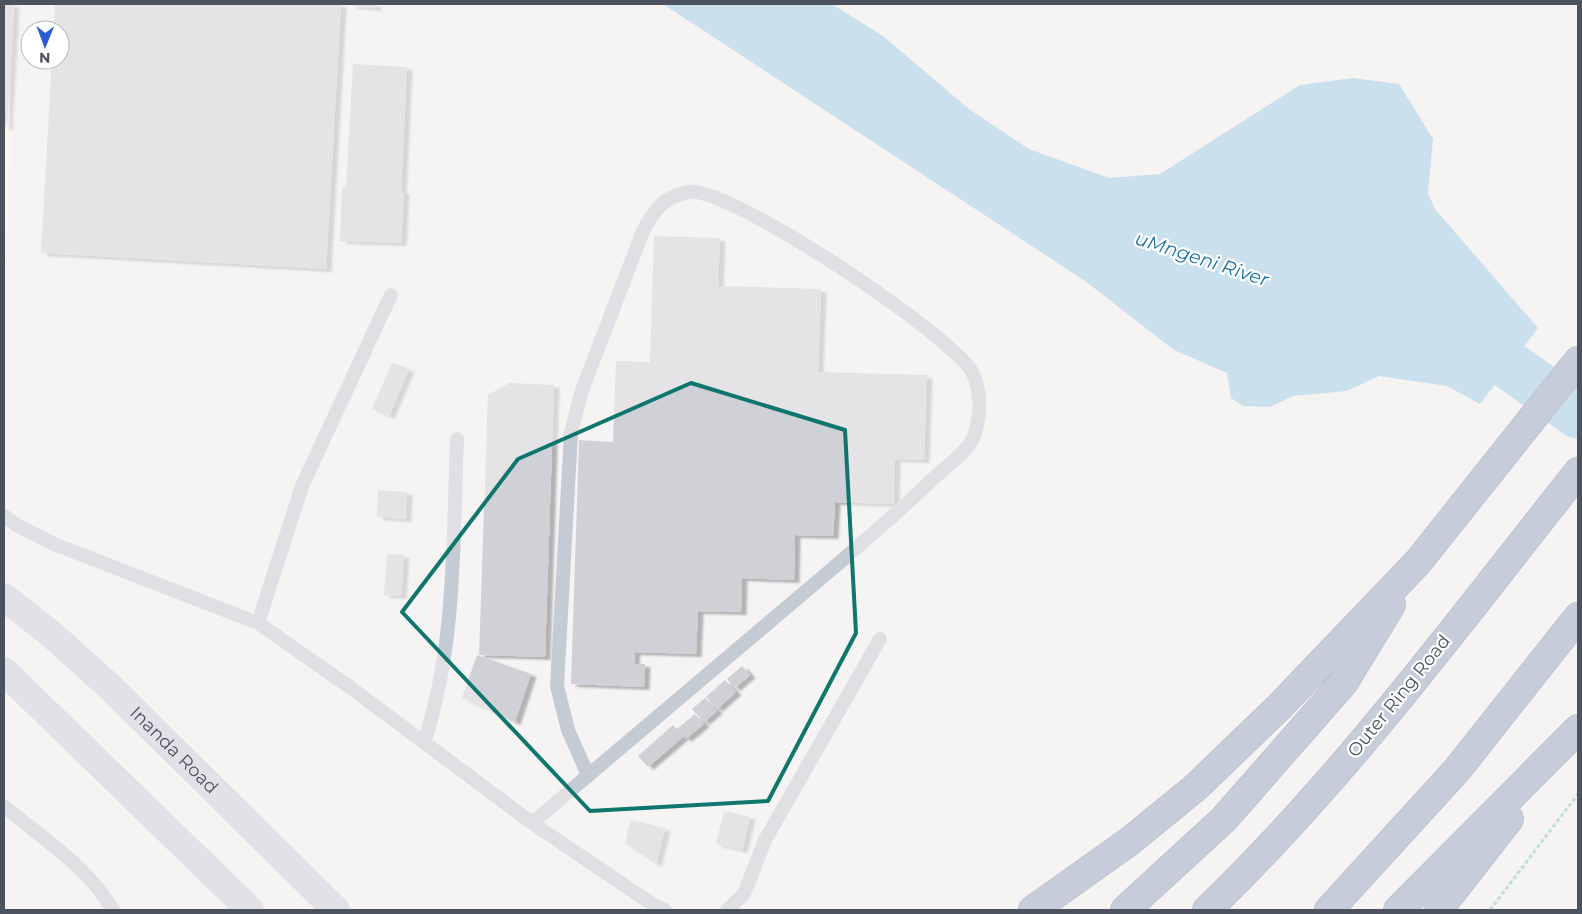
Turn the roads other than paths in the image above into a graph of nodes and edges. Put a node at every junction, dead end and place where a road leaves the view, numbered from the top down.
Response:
1 (391, 295) dead end
2 (1578, 361) edge
3 (457, 439) dead end
4 (1578, 472) edge
5 (4, 516) edge
6 (1418, 562) junction
7 (4, 597) edge
8 (1578, 617) edge
9 (258, 623) junction
10 (880, 638) dead end
11 (4, 671) edge
12 (1578, 729) edge
13 (1578, 735) edge
14 (424, 743) junction
15 (588, 776) junction
16 (4, 806) edge
17 (1506, 811) junction
18 (532, 823) junction
19 (113, 910) edge
20 (250, 910) edge
21 (336, 910) edge
22 (665, 910) edge
23 (726, 910) edge
24 (1033, 910) edge
25 (1125, 910) edge
26 (1207, 910) edge
27 (1329, 910) edge
28 (1398, 910) edge
29 (1438, 910) edge

1 - 9 lane
2 - 6 highway
3 - 14 lane
4 - 26 highway, Outer Ring Road
5 - 9 lane
6 - 24 highway
6 - 25 highway
7 - 21 main road, Inanda Road
8 - 27 highway
9 - 14 lane
10 - 23 lane
11 - 20 main road
12 - 17 highway
13 - 17 highway
14 - 18 lane
15 - 15 lane
15 - 18 lane
16 - 19 lane
17 - 28 highway
17 - 29 highway
18 - 22 lane

